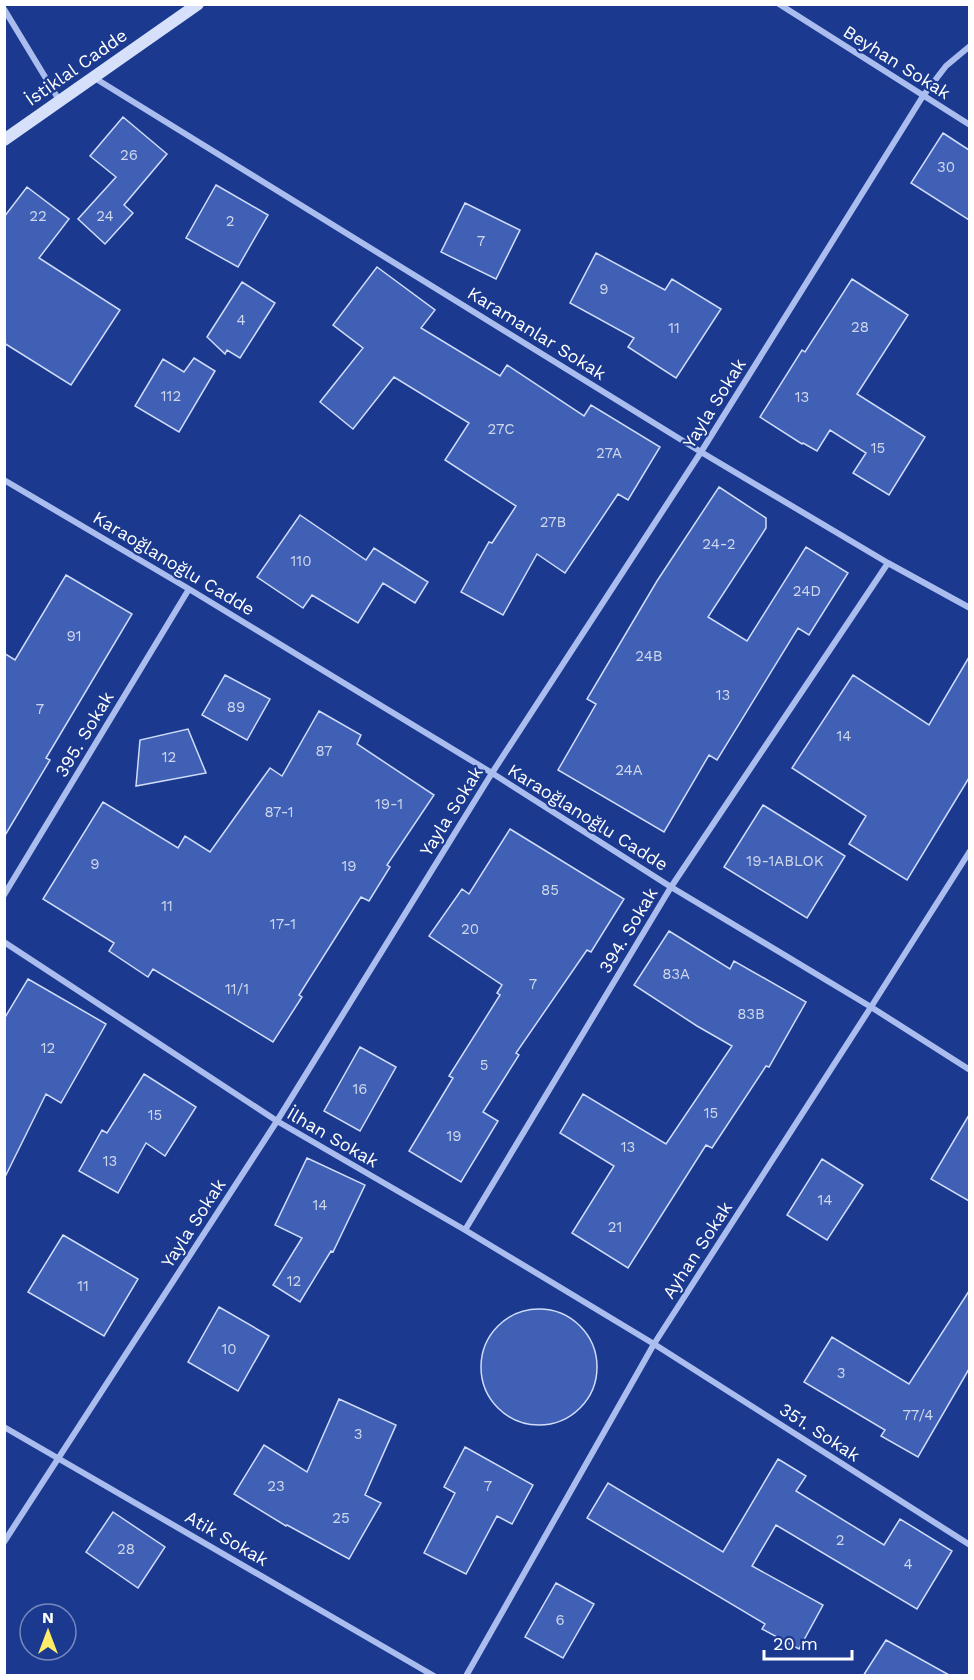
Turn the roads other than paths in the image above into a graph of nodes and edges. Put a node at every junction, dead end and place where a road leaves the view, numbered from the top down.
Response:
1 (198, 4) edge
2 (779, 4) edge
3 (4, 9) edge
4 (969, 46) edge
5 (92, 77) junction
6 (923, 96) junction
7 (59, 100) junction
8 (969, 125) edge
9 (4, 140) edge
10 (701, 452) junction
11 (4, 480) edge
12 (888, 563) junction
13 (189, 589) junction
14 (969, 608) edge
15 (492, 773) junction
16 (969, 851) edge
17 (671, 887) junction
18 (4, 896) edge
19 (4, 942) edge
20 (872, 1007) junction
21 (969, 1070) edge
22 (277, 1121) junction
23 (465, 1230) junction
24 (654, 1344) junction
25 (4, 1427) edge
26 (58, 1458) junction
27 (4, 1542) edge
28 (969, 1545) edge
29 (434, 1676) edge
30 (466, 1676) edge

1 - 5 street, İstiklal Cadde
2 - 6 street, Beyhan Sokak
3 - 7 street
4 - 6 street, Yayla Sokak
5 - 7 street, İstiklal Cadde
5 - 10 street, Karamanlar Sokak
6 - 8 street, Beyhan Sokak
6 - 10 street, Yayla Sokak
7 - 9 street, İstiklal Cadde
10 - 12 street, Karamanlar Sokak
10 - 15 street, Yayla Sokak
11 - 13 street, Karaoğlanoğlu Cadde
12 - 14 street, Karamanlar Sokak
12 - 17 street, 394. Sokak
13 - 15 street, Karaoğlanoğlu Cadde
13 - 18 street, 395. Sokak
15 - 17 street, Karaoğlanoğlu Cadde
15 - 22 street, Yayla Sokak
16 - 20 street, Ayhan Sokak
17 - 20 street, Karaoğlanoğlu Cadde
17 - 23 street, 394. Sokak
19 - 22 street, İlhan Sokak
20 - 21 street, Karaoğlanoğlu Cadde
20 - 24 street, Ayhan Sokak
22 - 23 street, İlhan Sokak
22 - 26 street, Yayla Sokak
23 - 24 street, İlhan Sokak
24 - 28 street, 351. Sokak
24 - 30 street, Ayhan Sokak
25 - 26 street, Atik Sokak
26 - 27 street, Yayla Sokak
26 - 29 street, Atik Sokak

